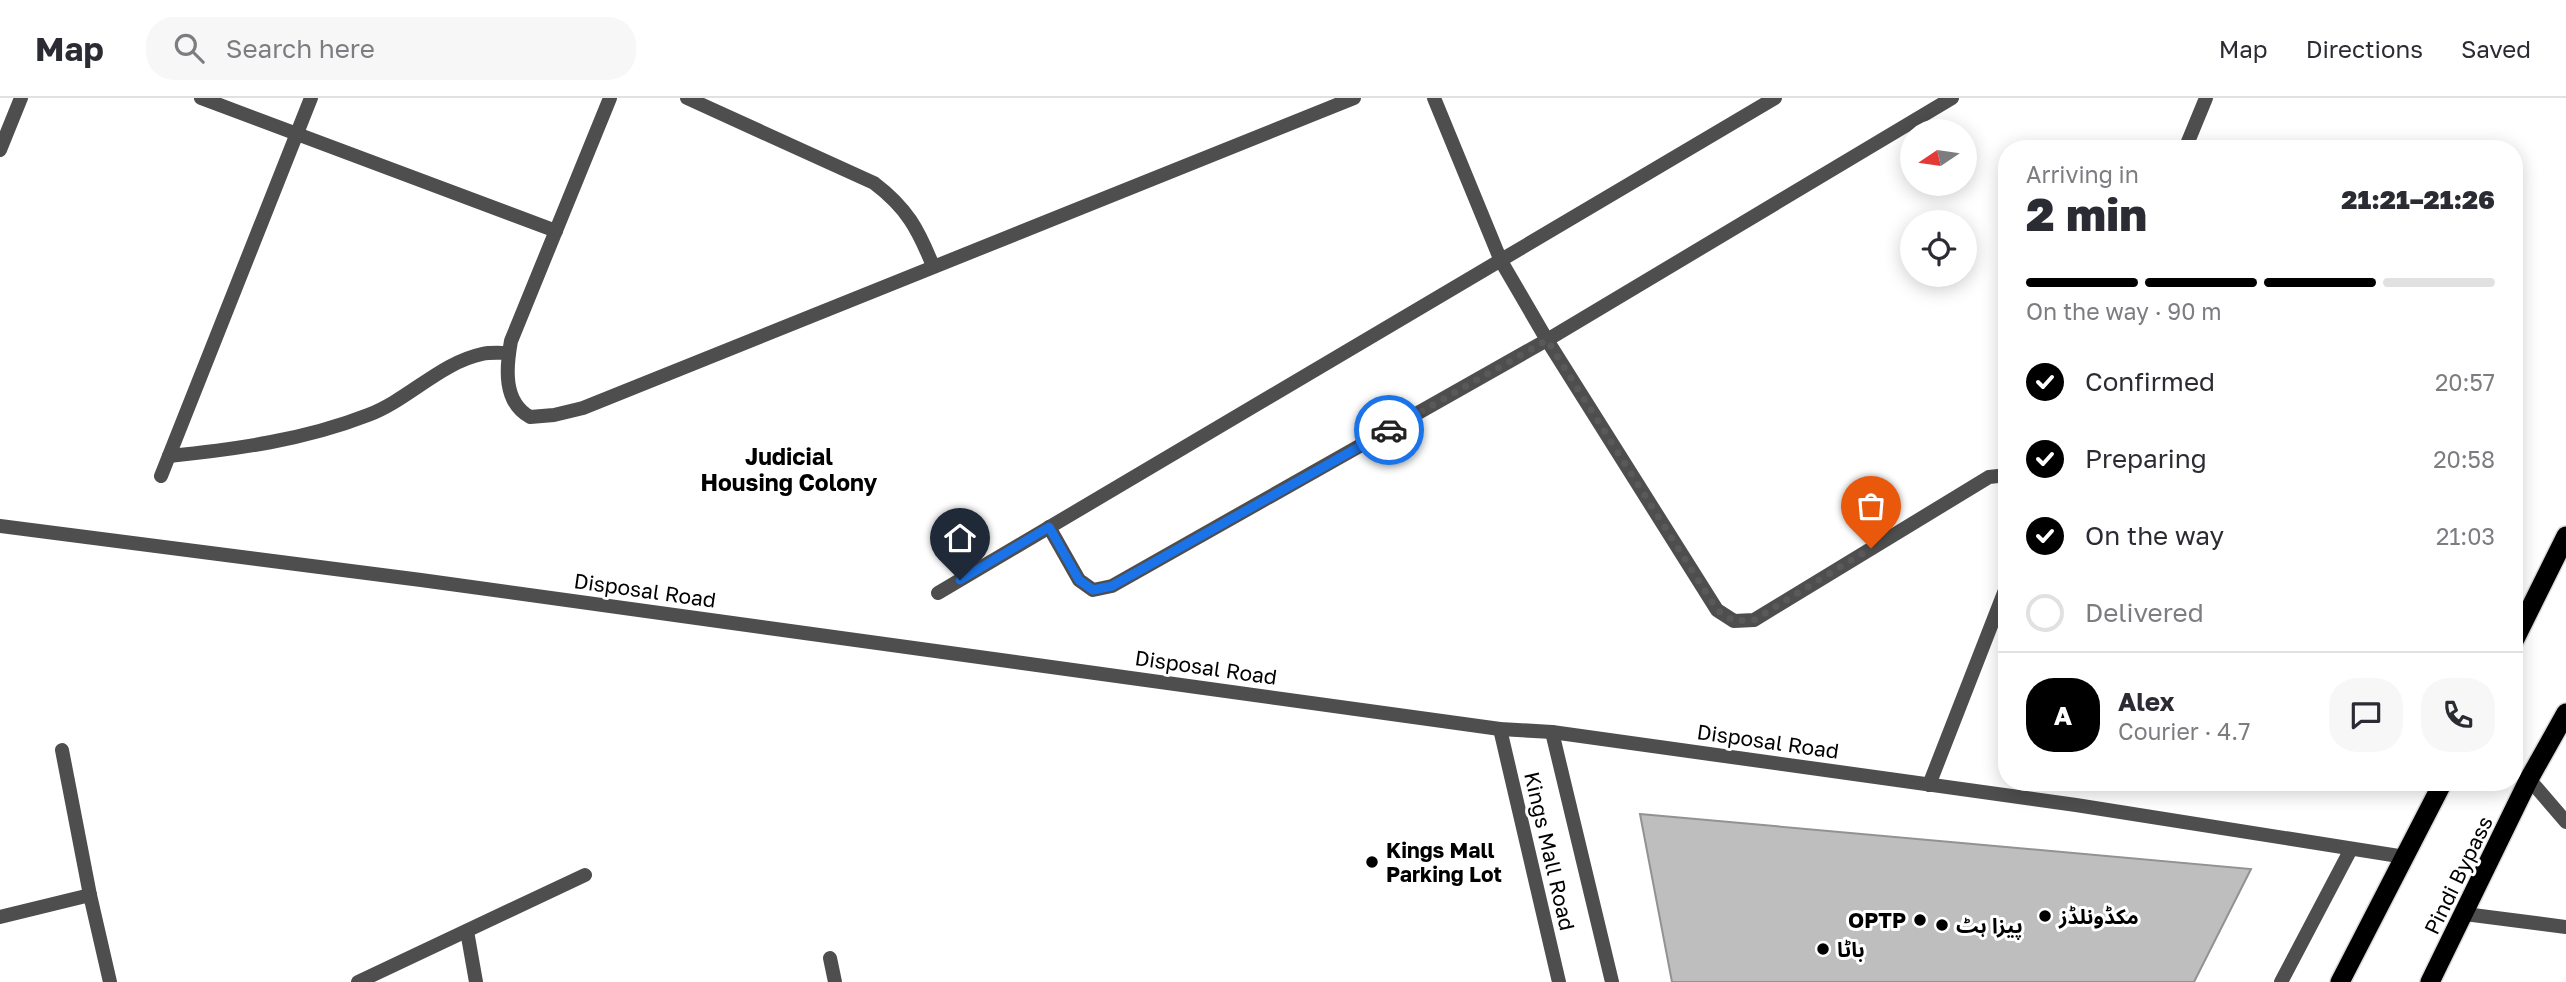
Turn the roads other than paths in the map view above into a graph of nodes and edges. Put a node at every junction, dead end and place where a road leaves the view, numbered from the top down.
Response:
1 (21, 98) edge
2 (201, 98) edge
3 (311, 98) edge
4 (610, 98) edge
5 (687, 98) edge
6 (1354, 98) edge
7 (1434, 98) edge
8 (1775, 98) edge
9 (1952, 98) edge
10 (2206, 98) edge
11 (296, 135) junction
12 (2189, 140) edge
13 (0, 150) edge
14 (556, 231) junction
15 (1501, 261) junction
16 (933, 267) junction
17 (1547, 340) junction
18 (509, 353) junction
19 (169, 456) junction
20 (161, 476) dead end
21 (1998, 476) edge
22 (0, 526) edge
23 (1049, 527) junction
24 (2566, 536) edge
25 (938, 593) dead end
26 (1998, 608) edge
27 (2523, 623) edge
28 (2566, 713) edge
29 (1500, 729) junction
30 (1552, 732) junction
31 (62, 750) dead end
32 (2529, 779) junction
33 (1929, 785) junction
34 (2439, 791) edge
35 (2566, 822) edge
36 (2351, 849) junction
37 (2406, 857) junction
38 (586, 875) dead end
39 (90, 895) junction
40 (2465, 914) junction
41 (0, 917) edge
42 (2566, 927) edge
43 (467, 931) junction
44 (830, 958) dead end
45 (110, 982) edge
46 (358, 982) edge
47 (476, 982) edge
48 (835, 982) edge
49 (1559, 982) edge
50 (1612, 982) edge
51 (2281, 982) edge
52 (2340, 982) edge
53 (2430, 982) edge

1 - 13 street
2 - 11 street
3 - 11 street
4 - 14 street
5 - 16 street
6 - 16 street
7 - 15 street
8 - 15 street
9 - 17 street
10 - 12 street
11 - 14 street
11 - 19 street
14 - 18 street
15 - 17 street
15 - 23 street
16 - 18 street
17 - 21 street
17 - 23 street
18 - 19 street
19 - 20 street
22 - 29 street, Disposal Road
23 - 25 street
24 - 27 highway
26 - 33 street
28 - 32 highway, Pindi Bypass
29 - 30 street, Disposal Road
29 - 49 street, Kings Mall Road
30 - 33 street, Disposal Road
30 - 50 street
31 - 39 street
32 - 35 street
32 - 40 highway, Pindi Bypass
33 - 36 street, Disposal Road
34 - 37 highway
36 - 37 street, Disposal Road
36 - 51 street
37 - 52 highway
38 - 43 street
39 - 41 street
39 - 45 street
40 - 42 street
40 - 53 highway, Pindi Bypass
43 - 46 street
43 - 47 street
44 - 48 street

